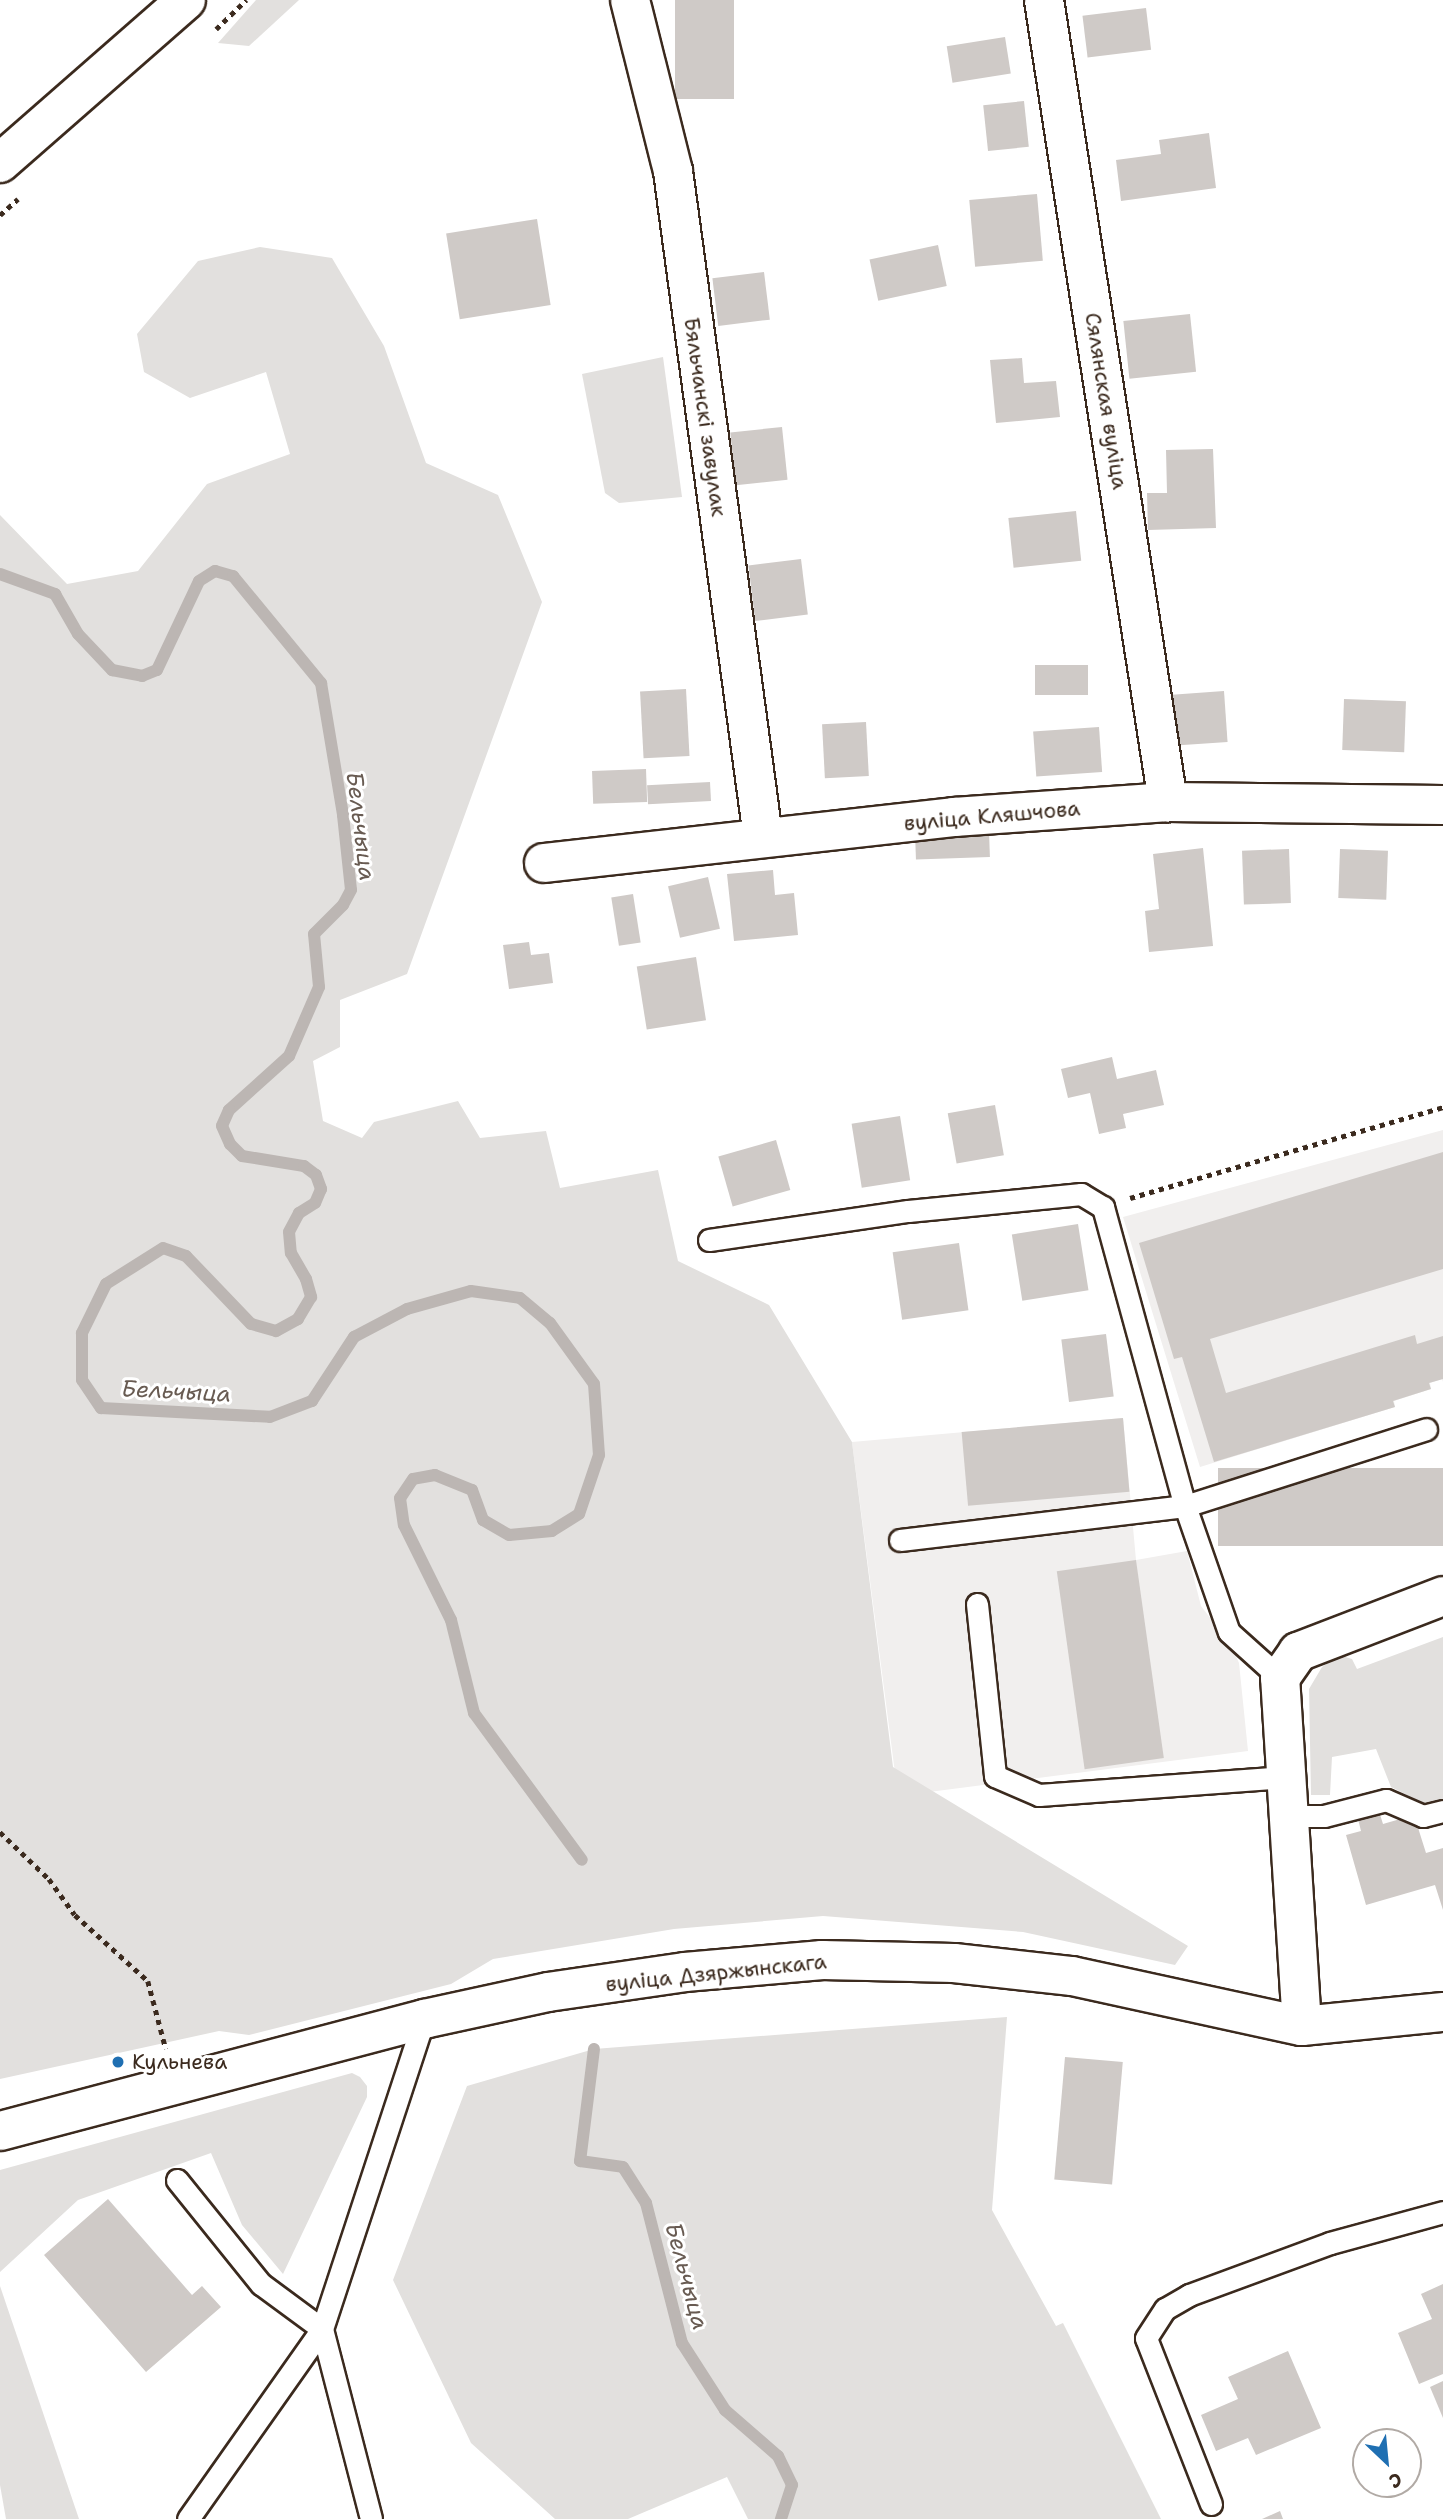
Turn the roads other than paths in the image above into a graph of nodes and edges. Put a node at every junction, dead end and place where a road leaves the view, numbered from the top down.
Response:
1 (186, 0) edge
2 (630, 0) edge
3 (1044, 0) edge
4 (0, 163) edge
5 (1168, 802) junction
6 (1443, 805) edge
7 (763, 837) junction
8 (544, 863) dead end
9 (709, 1240) dead end
10 (1426, 1430) dead end
11 (1185, 1506) junction
12 (900, 1540) dead end
13 (1443, 1596) edge
14 (977, 1604) dead end
15 (1280, 1678) junction
16 (1285, 1777) junction
17 (1443, 1811) edge
18 (1288, 1816) junction
19 (1443, 2012) edge
20 (424, 2019) junction
21 (1303, 2026) junction
22 (0, 2131) edge
23 (177, 2180) dead end
24 (1443, 2212) edge
25 (322, 2329) junction
26 (1211, 2504) dead end
27 (188, 2519) edge
28 (371, 2519) edge

1 - 4 street
2 - 7 street, Бяльчанскі завулак
3 - 5 street, Сялянская вуліца
5 - 6 street, вуліца Кляшчова
5 - 7 street, вуліца Кляшчова
7 - 8 street, вуліца Кляшчова
9 - 11 lane
10 - 11 lane
11 - 12 lane
11 - 15 lane
13 - 15 street
14 - 16 lane
15 - 16 street
16 - 18 street
17 - 18 lane
18 - 21 street
19 - 21 street, вуліца Дзяржынскага
20 - 21 street, вуліца Дзяржынскага
20 - 22 street, вуліца Дзяржынскага
20 - 25 lane
23 - 25 lane
24 - 26 lane
25 - 27 lane
25 - 28 lane

